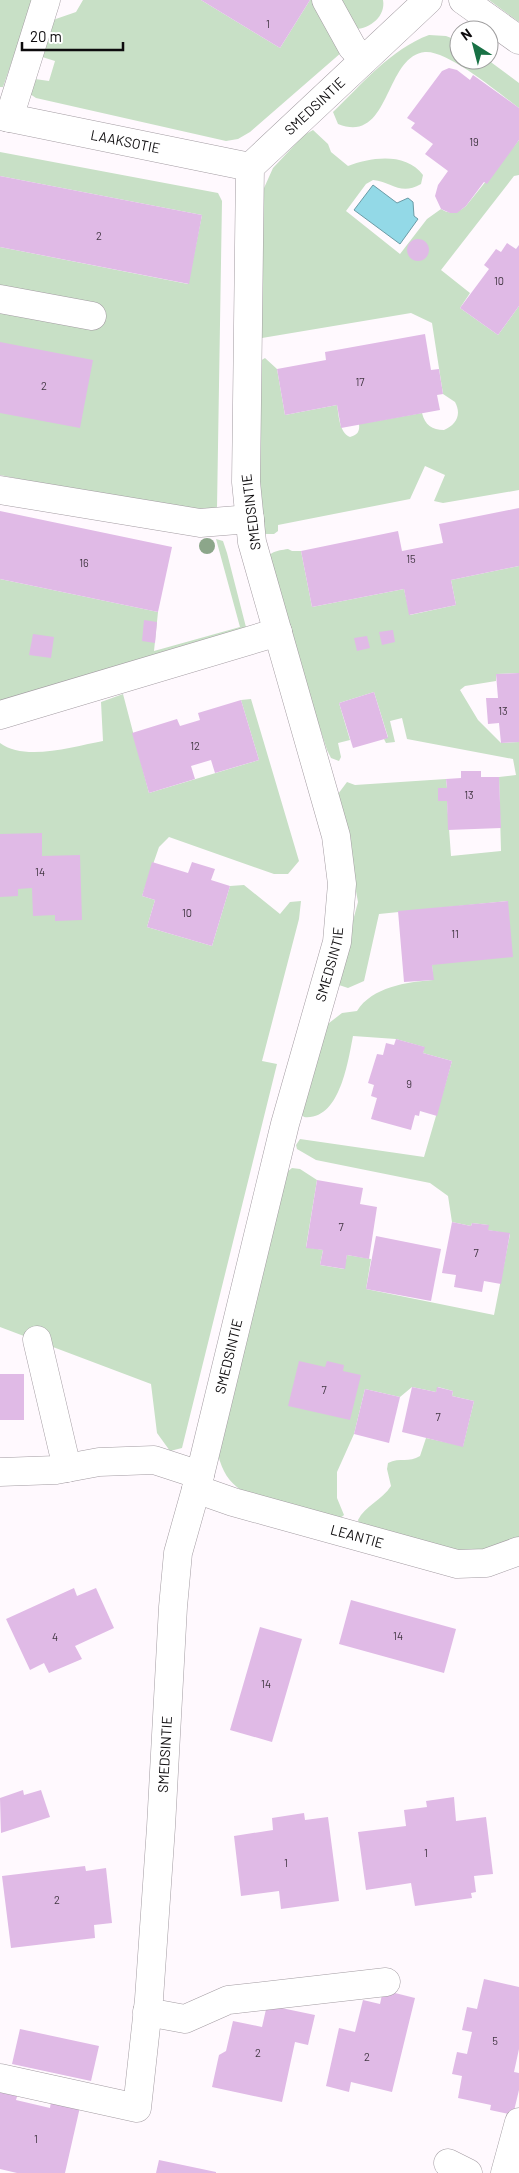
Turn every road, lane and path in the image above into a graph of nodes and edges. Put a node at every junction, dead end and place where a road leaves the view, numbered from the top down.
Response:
1 (46, 0) edge
2 (326, 0) edge
3 (428, 0) edge
4 (463, 0) edge
5 (519, 40) edge
6 (364, 60) junction
7 (4, 117) edge
8 (250, 167) junction
9 (0, 299) edge
10 (92, 316) dead end
11 (0, 490) edge
12 (250, 519) junction
13 (278, 632) junction
14 (0, 715) edge
15 (36, 1340) dead end
16 (67, 1468) junction
17 (0, 1472) edge
18 (198, 1482) junction
19 (519, 1551) edge
20 (386, 1982) dead end
21 (148, 2006) junction
22 (0, 2078) edge
23 (519, 2122) edge
24 (505, 2173) edge

1 - 7 street
2 - 6 street
3 - 6 street, SMEDSINTIE
4 - 5 street
6 - 8 street, SMEDSINTIE
7 - 8 street, LAAKSOTIE
8 - 12 street, SMEDSINTIE
9 - 10 street
11 - 12 street
12 - 13 street, SMEDSINTIE
13 - 14 street
13 - 18 street, SMEDSINTIE
15 - 16 street
16 - 17 street, LEANTIE
16 - 18 street, LEANTIE
18 - 19 street, LEANTIE
18 - 21 street, SMEDSINTIE
20 - 21 street
21 - 22 street, SMEDSINTIE
23 - 24 street

